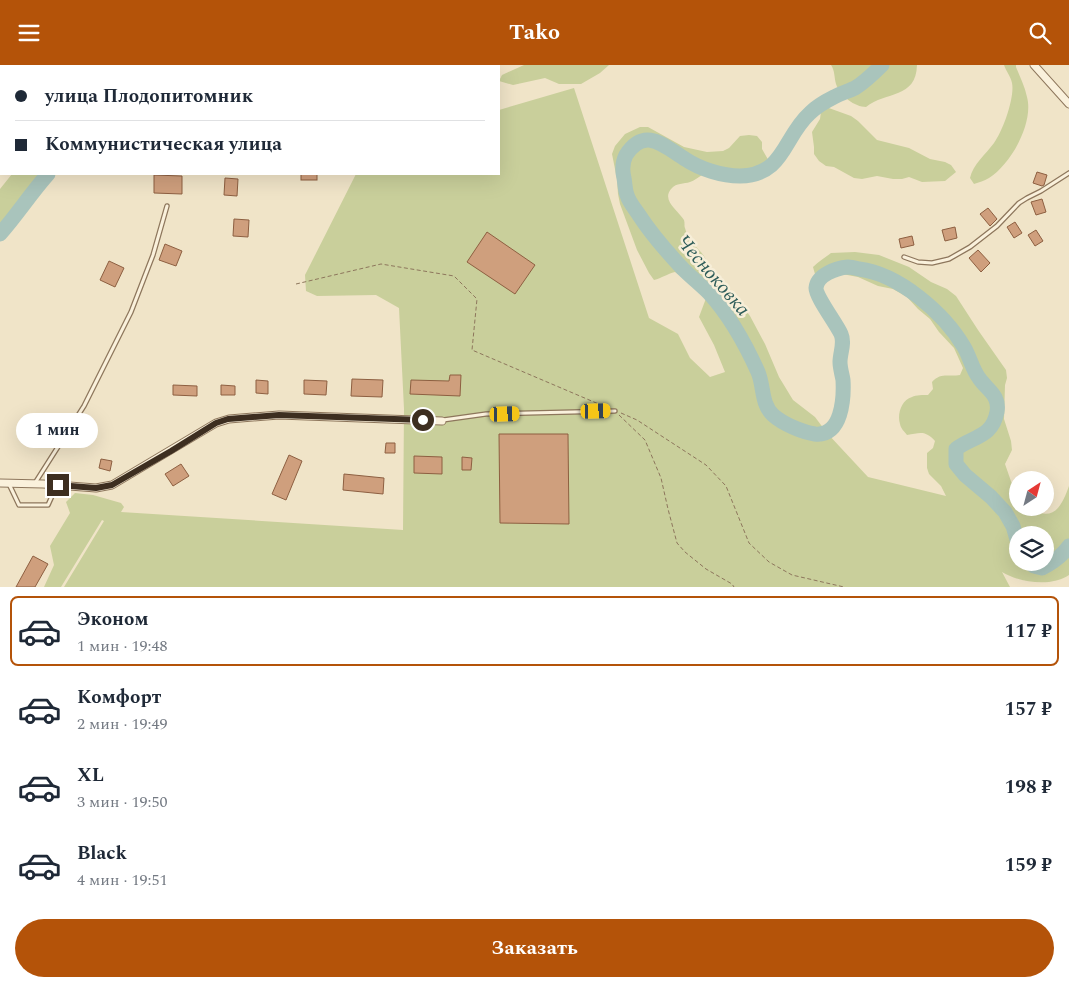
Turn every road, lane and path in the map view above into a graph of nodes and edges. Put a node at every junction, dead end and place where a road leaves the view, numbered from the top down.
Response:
1 (1034, 65) edge
2 (1069, 104) edge
3 (1069, 173) edge
4 (168, 206) dead end
5 (904, 257) dead end
6 (296, 284) dead end
7 (614, 411) junction
8 (442, 421) joint
9 (0, 483) edge
10 (8, 483) junction
11 (35, 484) junction
12 (58, 485) junction
13 (734, 587) edge
14 (844, 587) edge

1 - 2 street
3 - 5 lane
4 - 11 lane
6 - 7 path
7 - 8 lane
7 - 13 path
7 - 14 path
8 - 12 street
9 - 10 street
10 - 11 street
10 - 12 lane
11 - 12 street

